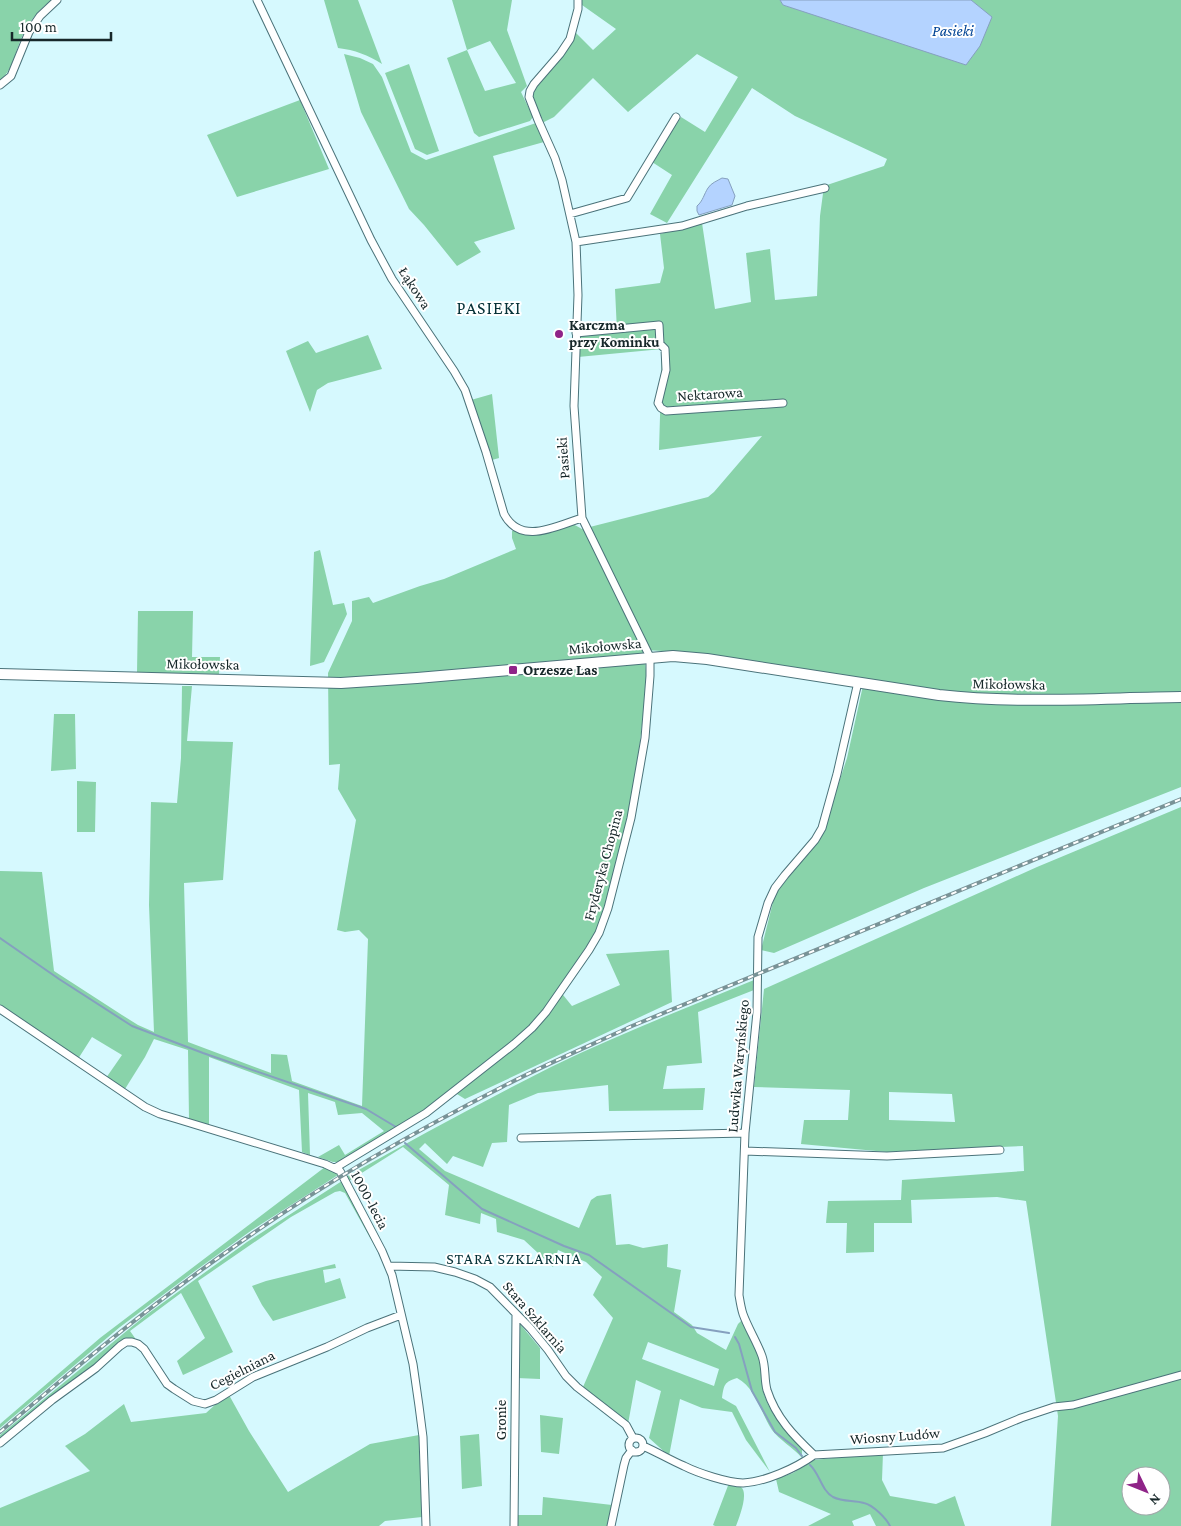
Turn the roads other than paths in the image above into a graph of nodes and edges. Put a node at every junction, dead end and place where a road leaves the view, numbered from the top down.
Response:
1 (57, 0) edge
2 (257, 0) edge
3 (578, 0) edge
4 (0, 85) edge
5 (676, 117) dead end
6 (825, 188) dead end
7 (570, 214) junction
8 (576, 242) junction
9 (576, 332) junction
10 (783, 402) dead end
11 (582, 518) junction
12 (650, 657) junction
13 (0, 674) edge
14 (858, 682) junction
15 (1181, 696) edge
16 (0, 1009) edge
17 (746, 1134) junction
18 (522, 1138) dead end
19 (1000, 1150) dead end
20 (745, 1151) junction
21 (335, 1168) junction
22 (389, 1266) junction
23 (401, 1315) junction
24 (516, 1315) junction
25 (1181, 1375) edge
26 (633, 1438) junction
27 (0, 1443) edge
28 (643, 1446) junction
29 (632, 1450) junction
30 (814, 1455) junction
31 (426, 1526) edge
32 (514, 1526) edge
33 (611, 1526) edge

1 - 4 street
2 - 11 street, Łąkowa
3 - 7 street, Pasieki
5 - 7 street
6 - 8 street
7 - 8 street, Pasieki
8 - 9 street, Pasieki
9 - 10 street, Nektarowa
9 - 11 street, Pasieki
11 - 12 street, Pasieki
12 - 13 main road, Mikołowska
12 - 14 main road, Mikołowska
12 - 21 street, Fryderyka Chopina
14 - 15 main road, Mikołowska
14 - 17 street, Ludwika Waryńskiego
16 - 21 street, 1000-lecia
17 - 18 street
17 - 20 street, Ludwika Waryńskiego
19 - 20 street
20 - 30 street, Ludwika Waryńskiego
21 - 22 street, 1000-lecia
22 - 23 street, 1000-lecia
22 - 24 street, Stara Szklarnia
23 - 27 street, Cegielniana
23 - 31 street, 1000-lecia
24 - 26 street, Stara Szklarnia
24 - 32 street, Gronie
25 - 30 street, Wiosny Ludów
26 - 28 street, Wiosny Ludów
26 - 29 street
28 - 29 street
28 - 30 street, Wiosny Ludów
29 - 33 street

